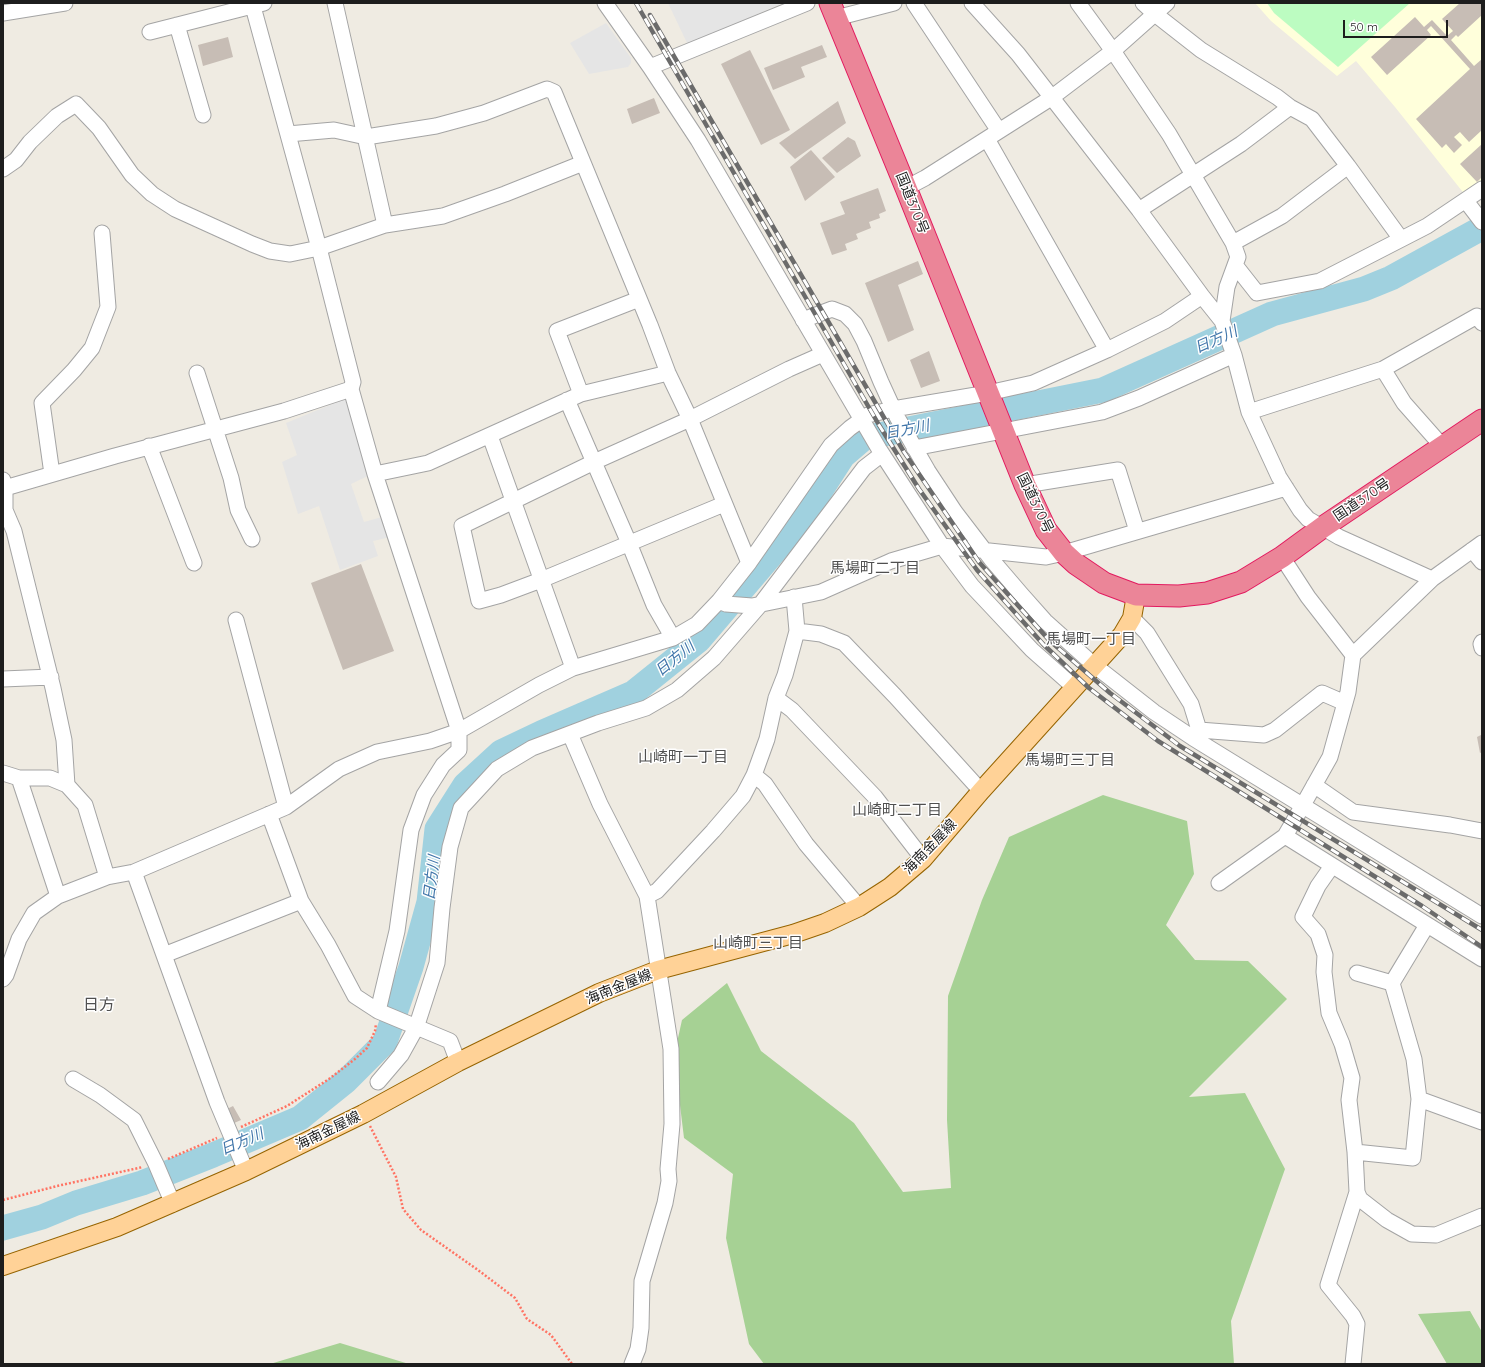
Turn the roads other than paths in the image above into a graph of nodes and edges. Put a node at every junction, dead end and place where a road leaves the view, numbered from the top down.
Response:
1 (65, 3) edge
2 (335, 3) edge
3 (605, 3) edge
4 (807, 3) edge
5 (894, 3) edge
6 (914, 3) edge
7 (972, 3) edge
8 (1078, 3) edge
9 (1143, 3) edge
10 (1167, 3) edge
11 (257, 4) edge
12 (833, 10) edge
13 (3, 13) edge
14 (1155, 14) junction
15 (177, 25) junction
16 (150, 32) dead end
17 (1113, 51) junction
18 (650, 67) junction
19 (1051, 98) junction
20 (1290, 107) junction
21 (203, 115) dead end
22 (288, 134) junction
23 (993, 135) junction
24 (366, 137) junction
25 (583, 164) junction
26 (1348, 166) junction
27 (3, 169) edge
28 (1194, 175) junction
29 (906, 188) junction
30 (1482, 189) edge
31 (1469, 204) junction
32 (1139, 210) junction
33 (1482, 222) edge
34 (385, 225) junction
35 (102, 233) dead end
36 (1401, 240) junction
37 (1234, 243) junction
38 (318, 248) junction
39 (1235, 265) junction
40 (1202, 296) junction
41 (639, 299) junction
42 (803, 320) junction
43 (1222, 321) junction
44 (1482, 323) edge
45 (1107, 350) junction
46 (823, 354) junction
47 (1234, 355) junction
48 (1383, 369) junction
49 (197, 373) dead end
50 (668, 373) junction
51 (351, 389) junction
52 (581, 394) junction
53 (990, 397) junction
54 (567, 400) junction
55 (1249, 412) junction
56 (895, 413) junction
57 (690, 419) junction
58 (1482, 420) edge
59 (864, 423) junction
60 (1002, 426) junction
61 (215, 430) junction
62 (490, 436) junction
63 (912, 444) junction
64 (150, 446) junction
65 (1442, 446) junction
66 (881, 452) junction
67 (594, 462) junction
68 (52, 474) junction
69 (375, 474) junction
70 (4, 484) edge
71 (1025, 485) junction
72 (1286, 488) junction
73 (513, 502) junction
74 (724, 504) junction
75 (4, 510) edge
76 (1323, 527) junction
77 (1137, 531) junction
78 (252, 539) dead end
79 (629, 543) junction
80 (942, 546) junction
81 (1477, 546) edge
82 (984, 550) junction
83 (1064, 553) junction
84 (1282, 557) junction
85 (1482, 562) edge
86 (194, 563) dead end
87 (749, 563) junction
88 (1432, 579) junction
89 (541, 580) junction
90 (1136, 595) junction
91 (794, 597) junction
92 (723, 602) junction
93 (756, 606) junction
94 (1132, 618) junction
95 (236, 620) dead end
96 (797, 631) junction
97 (673, 638) junction
98 (1482, 642) edge
99 (1482, 648) edge
100 (1353, 656) junction
101 (1094, 665) junction
102 (573, 668) junction
103 (51, 677) junction
104 (3, 680) edge
105 (1075, 688) junction
106 (776, 698) junction
107 (1345, 703) junction
108 (458, 731) junction
109 (570, 734) junction
110 (1196, 734) junction
111 (3, 773) edge
112 (754, 775) junction
113 (19, 778) junction
114 (67, 785) junction
115 (1314, 785) junction
116 (981, 791) junction
117 (1303, 805) junction
118 (286, 807) junction
119 (269, 814) junction
120 (1482, 832) edge
121 (1285, 836) junction
122 (923, 859) junction
123 (1332, 866) junction
124 (134, 872) junction
125 (107, 877) junction
126 (1219, 883) dead end
127 (58, 896) junction
128 (647, 896) junction
129 (301, 901) junction
130 (859, 907) junction
131 (1482, 916) edge
132 (1427, 925) junction
133 (164, 954) junction
134 (1482, 959) edge
135 (658, 970) junction
136 (1357, 973) dead end
137 (3, 979) edge
138 (1392, 983) junction
139 (380, 1012) junction
140 (413, 1026) junction
141 (458, 1062) junction
142 (73, 1079) dead end
143 (378, 1082) dead end
144 (1419, 1099) junction
145 (1482, 1122) edge
146 (1355, 1152) junction
147 (246, 1171) junction
148 (1356, 1192) junction
149 (173, 1204) junction
150 (1482, 1216) edge
151 (3, 1266) edge
152 (632, 1364) edge
153 (1353, 1364) edge

1 - 13 street
2 - 24 street
3 - 18 street
4 - 18 street
5 - 12 street
6 - 23 street
7 - 19 street
8 - 17 street
9 - 14 street
10 - 14 street
11 - 15 street
11 - 22 street
12 - 29 highway, 国道370号
14 - 17 street
14 - 20 street
15 - 16 street
15 - 21 street
17 - 19 street
17 - 28 street
18 - 42 street
19 - 23 street
19 - 32 street
20 - 26 street
20 - 28 street
22 - 24 street
22 - 38 street
23 - 29 street
23 - 45 street
24 - 25 street
24 - 34 street
25 - 34 street
25 - 41 street
26 - 36 street
26 - 37 street
27 - 38 street
28 - 32 street
28 - 37 street
29 - 53 highway, 国道370号
30 - 31 street
31 - 33 street
31 - 36 street
32 - 40 street
34 - 38 street
35 - 68 street
36 - 39 street
37 - 39 street
38 - 51 street
39 - 43 street
40 - 43 street
40 - 45 street
41 - 50 street
41 - 52 street
42 - 46 street
42 - 56 street
43 - 47 street
44 - 48 street
45 - 53 street
46 - 57 street
46 - 59 street
47 - 55 street
47 - 60 street
48 - 55 street
48 - 65 street
49 - 61 street
50 - 52 street
50 - 57 street
51 - 61 street
51 - 69 street
52 - 54 street
53 - 56 street
53 - 60 highway, 国道370号
54 - 62 street
54 - 67 street
55 - 72 street
56 - 59 street
56 - 63 street
57 - 67 street
57 - 74 street
58 - 65 highway, 国道370号
59 - 66 street
59 - 87 street
60 - 63 street
60 - 71 highway, 国道370号
61 - 64 street
61 - 78 street
62 - 69 street
62 - 73 street
63 - 82 street
64 - 68 street
64 - 86 street
65 - 76 highway, 国道370号
66 - 80 street
66 - 93 street
67 - 73 street
67 - 79 street
68 - 70 street
69 - 108 street
70 - 75 street
71 - 77 street
71 - 83 highway, 国道370号
72 - 76 street
72 - 77 street
73 - 89 street
73 - 89 street
74 - 79 street
74 - 87 street
75 - 103 street
76 - 84 highway, 国道370号
76 - 88 street
77 - 83 street
79 - 89 street
79 - 97 street
80 - 82 street
80 - 91 street
80 - 105 street
81 - 85 street
81 - 88 street
82 - 83 street
82 - 101 street
83 - 90 highway, 国道370号
84 - 90 highway, 国道370号
84 - 100 street
87 - 92 street
88 - 100 street
89 - 102 street
90 - 94 main road, 海南金屋線
91 - 93 street
91 - 96 street
92 - 93 street
92 - 97 street
93 - 109 street
94 - 101 main road, 海南金屋線
94 - 110 street
95 - 118 street
96 - 106 street
96 - 116 street
97 - 102 street
98 - 99 street
100 - 107 street
101 - 105 main road, 海南金屋線
101 - 110 street
102 - 108 street
103 - 104 street
103 - 114 street
105 - 116 main road, 海南金屋線
106 - 112 street
106 - 122 street
107 - 110 street
107 - 115 street
108 - 118 street
108 - 139 street
109 - 128 street
109 - 140 street
110 - 117 street
111 - 113 street
112 - 128 street
112 - 130 street
113 - 114 street
113 - 127 street
114 - 125 street
115 - 117 street
115 - 120 street
116 - 122 main road, 海南金屋線
117 - 121 street
117 - 131 street
118 - 119 street
119 - 124 street
119 - 129 street
121 - 123 street
121 - 126 street
122 - 130 main road, 海南金屋線
123 - 132 street
123 - 146 street
124 - 125 street
124 - 133 street
125 - 127 street
127 - 137 street
128 - 135 street
129 - 133 street
129 - 139 street
130 - 135 main road, 海南金屋線
132 - 134 street
132 - 138 street
133 - 147 street
135 - 141 main road, 海南金屋線
135 - 152 street
136 - 138 street
138 - 144 street
139 - 140 street
140 - 141 street
140 - 143 street
141 - 147 main road, 海南金屋線
142 - 149 street
144 - 145 street
144 - 146 street
146 - 148 street
147 - 149 main road, 海南金屋線
148 - 150 street
148 - 153 street
149 - 151 main road, 海南金屋線

